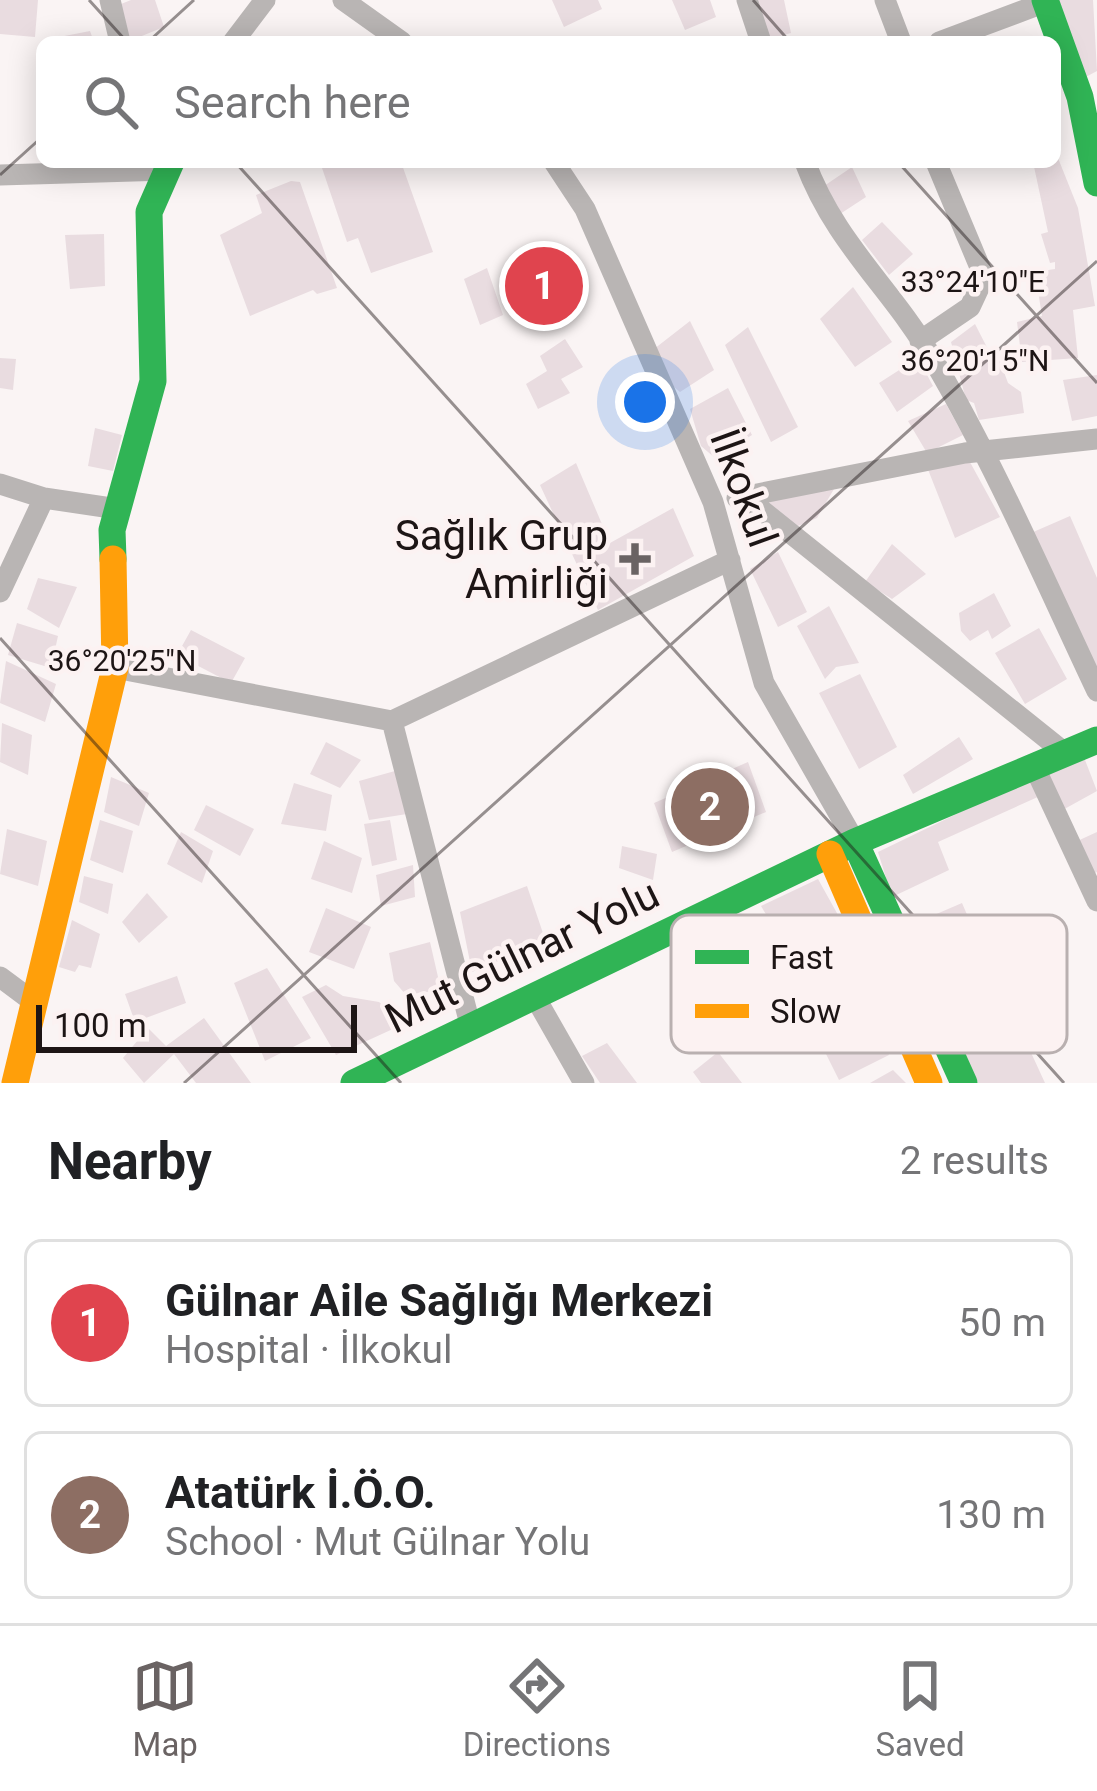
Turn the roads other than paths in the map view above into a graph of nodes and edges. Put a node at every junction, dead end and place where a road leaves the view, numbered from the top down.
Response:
1 (110, 0) edge
2 (265, 0) edge
3 (343, 0) edge
4 (747, 0) edge
5 (885, 0) edge
6 (1046, 1) edge
7 (119, 36) edge
8 (238, 36) edge
9 (394, 36) edge
10 (759, 36) edge
11 (899, 36) edge
12 (955, 36) edge
13 (1058, 36) edge
14 (1061, 43) edge
15 (117, 168) edge
16 (166, 168) edge
17 (558, 168) edge
18 (807, 168) edge
19 (939, 168) edge
20 (0, 175) edge
21 (1097, 183) edge
22 (920, 341) junction
23 (1097, 440) edge
24 (983, 452) junction
25 (0, 484) edge
26 (744, 496) junction
27 (44, 498) junction
28 (713, 502) junction
29 (118, 509) junction
30 (730, 560) junction
31 (0, 592) edge
32 (115, 668) junction
33 (1097, 692) edge
34 (392, 721) junction
35 (1097, 740) edge
36 (1065, 753) junction
37 (1034, 766) junction
38 (856, 842) junction
39 (830, 854) junction
40 (1097, 901) edge
41 (705, 915) edge
42 (856, 915) edge
43 (889, 915) edge
44 (671, 931) edge
45 (0, 977) edge
46 (536, 997) junction
47 (31, 1000) junction
48 (471, 1028) junction
49 (916, 1053) edge
50 (951, 1053) edge
51 (15, 1083) edge
52 (354, 1083) edge
53 (584, 1083) edge
54 (929, 1083) edge
55 (964, 1083) edge

1 - 7 street
2 - 8 street
3 - 9 street
4 - 10 street
5 - 11 street
6 - 12 street
6 - 13 main road
14 - 21 main road
15 - 20 street
16 - 29 main road
17 - 28 street, İlkokul
18 - 22 street
19 - 22 street
22 - 24 street
23 - 24 street
24 - 26 street
24 - 33 street
25 - 27 street
26 - 28 street
26 - 36 street
27 - 29 street
27 - 31 street
28 - 30 street, İlkokul
29 - 32 main road
30 - 34 street
30 - 38 street, İlkokul
32 - 34 street
32 - 47 main road
34 - 48 street
35 - 36 main road, Mut Gülnar Yolu
36 - 37 main road, Mut Gülnar Yolu
37 - 38 main road, Mut Gülnar Yolu
37 - 40 street
38 - 39 main road, Mut Gülnar Yolu
38 - 43 main road
39 - 41 main road, Mut Gülnar Yolu
39 - 42 main road
44 - 46 main road, Mut Gülnar Yolu
45 - 47 street
46 - 48 main road, Mut Gülnar Yolu
46 - 53 street
47 - 51 main road
48 - 52 main road, Mut Gülnar Yolu
49 - 54 main road
50 - 55 main road

